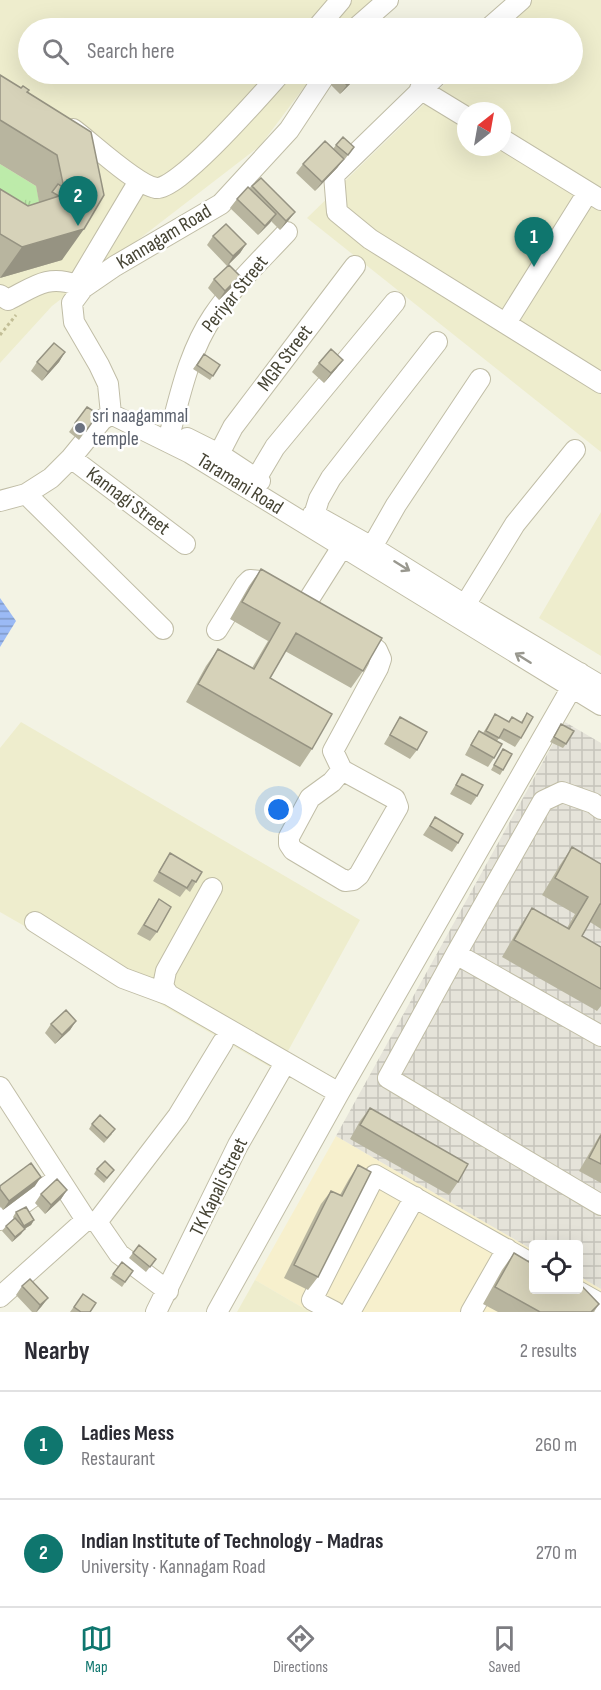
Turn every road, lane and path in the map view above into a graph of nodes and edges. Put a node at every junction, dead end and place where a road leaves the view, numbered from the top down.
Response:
1 (341, 0) edge
2 (388, 0) edge
3 (521, 0) edge
4 (326, 18) edge
5 (367, 18) edge
6 (500, 18) edge
7 (271, 84) edge
8 (319, 84) edge
9 (426, 84) edge
10 (420, 89) junction
11 (457, 112) edge
12 (61, 119) edge
13 (511, 145) edge
14 (139, 180) junction
15 (595, 196) edge
16 (287, 232) dead end
17 (355, 266) dead end
18 (80, 286) junction
19 (0, 295) edge
20 (394, 302) dead end
21 (506, 323) junction
22 (436, 342) dead end
23 (480, 379) dead end
24 (601, 383) edge
25 (111, 414) junction
26 (171, 429) junction
27 (575, 450) dead end
28 (219, 454) junction
29 (70, 458) junction
30 (256, 479) junction
31 (26, 494) junction
32 (0, 501) edge
33 (314, 514) junction
34 (185, 544) dead end
35 (342, 547) junction
36 (372, 547) junction
37 (465, 605) junction
38 (304, 607) junction
39 (322, 618) edge
40 (163, 629) dead end
41 (340, 629) edge
42 (217, 630) dead end
43 (576, 681) junction
44 (601, 686) edge
45 (601, 705) edge
46 (342, 770) junction
47 (601, 809) edge
48 (212, 888) dead end
49 (35, 922) dead end
50 (456, 954) junction
51 (169, 995) junction
52 (601, 1036) edge
53 (223, 1042) dead end
54 (285, 1063) junction
55 (0, 1087) edge
56 (339, 1093) junction
57 (59, 1178) junction
58 (416, 1197) junction
59 (601, 1205) edge
60 (0, 1220) edge
61 (91, 1221) junction
62 (507, 1250) junction
63 (529, 1262) edge
64 (168, 1291) junction
65 (583, 1294) edge
66 (0, 1297) edge
67 (601, 1304) edge
68 (156, 1312) edge
69 (217, 1312) edge
70 (335, 1312) edge
71 (350, 1312) edge
72 (471, 1312) edge

1 - 4 street
2 - 5 street
3 - 6 street
7 - 14 street
8 - 18 street, Kannagam Road
9 - 10 street
10 - 11 street
10 - 21 street
12 - 14 street
13 - 15 street
14 - 18 street
15 - 21 street
16 - 26 street, Periyar Street
17 - 28 street, MGR Street
18 - 19 street
18 - 25 street
20 - 30 street
21 - 24 street
22 - 33 street
23 - 36 street
25 - 26 street, Taramani Road
25 - 29 street
25 - 35 street, Taramani Road
26 - 28 street, Taramani Road
27 - 37 street
28 - 30 street, Taramani Road
29 - 31 street
29 - 34 street, Kannagi Street
30 - 33 street, Taramani Road
31 - 32 street
31 - 40 street
33 - 36 street, Taramani Road
35 - 38 street
43 -> 35 street, Taramani Road
36 -> 37 street, Taramani Road
37 - 43 street, Taramani Road
38 - 39 street
38 - 42 street
41 - 46 street
43 - 44 street, Taramani Road
43 - 45 street, Taramani Road
43 - 56 street
46 - 46 street
47 - 50 street
48 - 51 street
49 - 51 street
50 - 52 street
50 - 59 street
51 - 54 street
53 - 61 street
54 - 56 street
54 - 64 street, TK Kapali Street
55 - 57 street
56 - 69 street
57 - 60 street
57 - 61 street
58 - 62 street
58 - 70 street
58 - 71 street
61 - 64 street
61 - 66 street
62 - 63 street
62 - 72 street
64 - 68 street, TK Kapali Street
65 - 67 street

